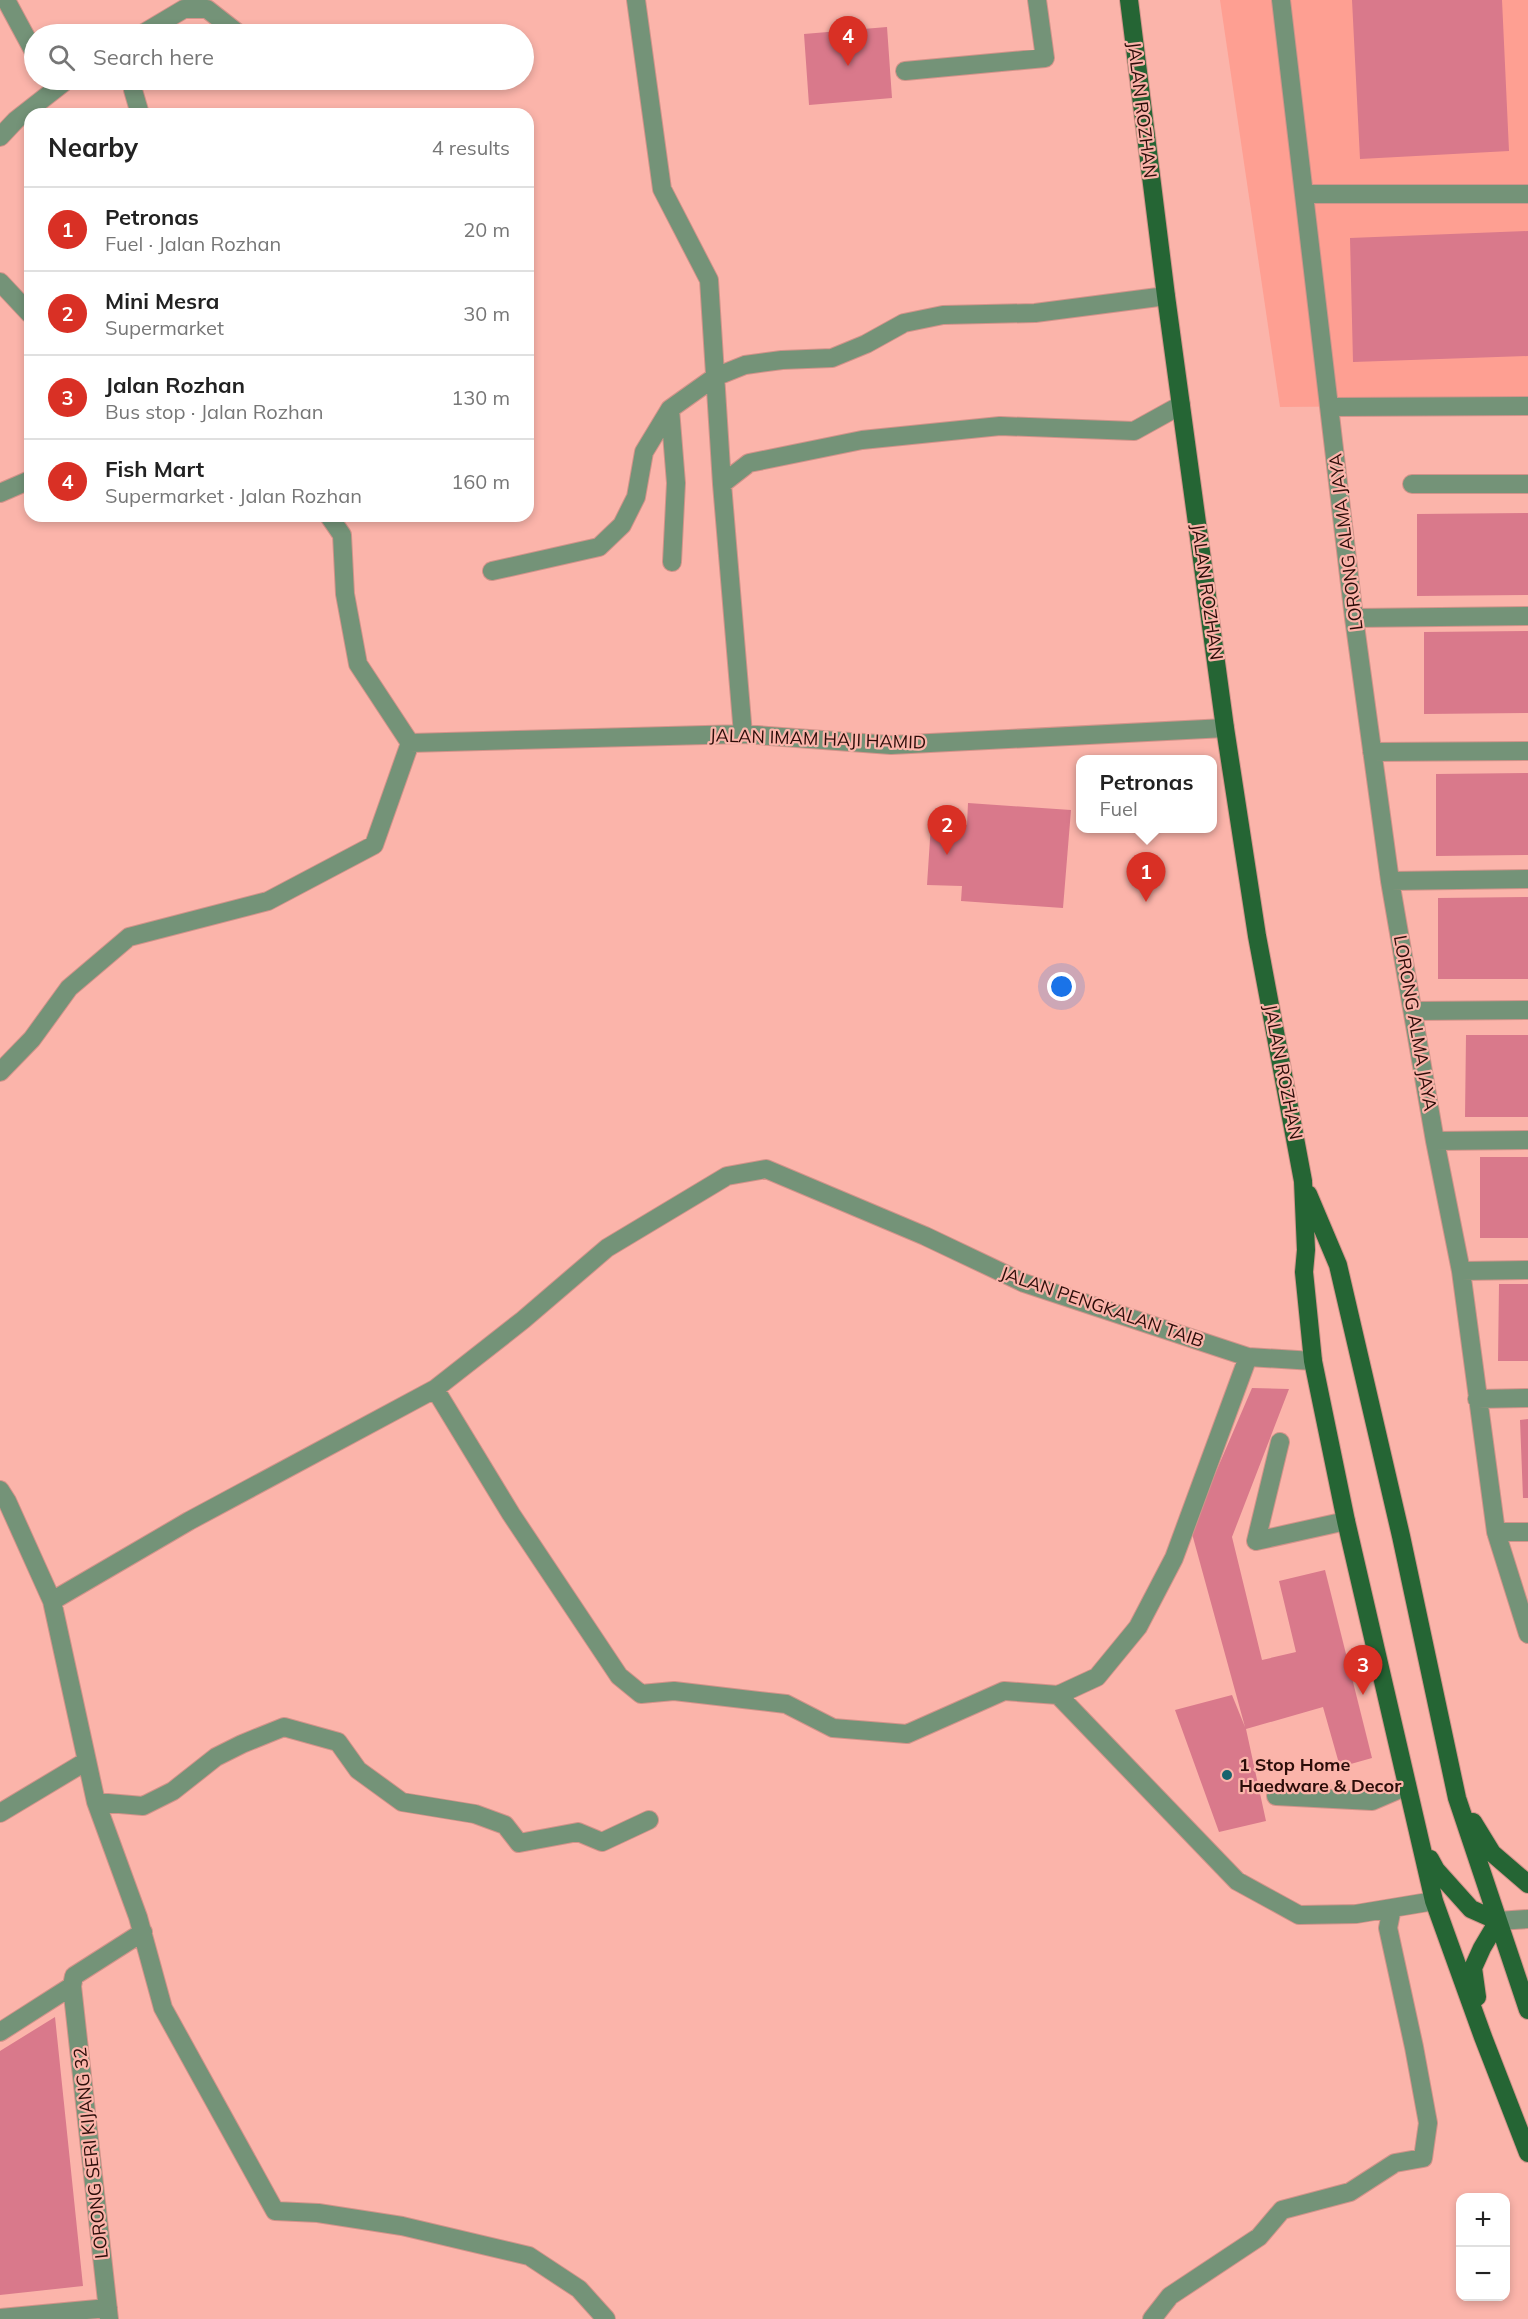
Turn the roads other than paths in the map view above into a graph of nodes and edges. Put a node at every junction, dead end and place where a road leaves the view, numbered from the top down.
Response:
1 (6, 0) edge
2 (636, 0) edge
3 (1037, 0) edge
4 (1129, 0) edge
5 (1281, 0) edge
6 (159, 24) edge
7 (226, 24) edge
8 (24, 33) edge
9 (905, 72) dead end
10 (48, 90) edge
11 (133, 90) dead end
12 (29, 108) edge
13 (138, 108) edge
14 (24, 113) edge
15 (0, 137) edge
16 (1304, 194) junction
17 (1528, 194) edge
18 (0, 282) edge
19 (1166, 296) junction
20 (24, 308) edge
21 (715, 377) junction
22 (1181, 405) junction
23 (1528, 406) edge
24 (1330, 407) junction
25 (670, 409) junction
26 (24, 483) edge
27 (722, 484) junction
28 (1412, 484) dead end
29 (1528, 484) edge
30 (0, 493) edge
31 (333, 522) edge
32 (672, 562) dead end
33 (492, 571) dead end
34 (1528, 616) edge
35 (1354, 618) junction
36 (1226, 728) junction
37 (744, 734) junction
38 (410, 743) junction
39 (1528, 751) edge
40 (1372, 752) junction
41 (1528, 879) edge
42 (1390, 881) junction
43 (1528, 1010) edge
44 (1413, 1011) junction
45 (0, 1072) edge
46 (1528, 1140) edge
47 (1435, 1141) junction
48 (1303, 1181) junction
49 (1528, 1270) edge
50 (1461, 1271) junction
51 (1248, 1357) junction
52 (1313, 1361) junction
53 (435, 1389) junction
54 (1528, 1398) edge
55 (1477, 1399) junction
56 (1280, 1442) dead end
57 (0, 1490) edge
58 (1346, 1521) junction
59 (1496, 1532) junction
60 (1528, 1532) edge
61 (52, 1601) junction
62 (1528, 1634) edge
63 (1058, 1695) junction
64 (85, 1762) junction
65 (1407, 1786) junction
66 (1276, 1796) dead end
67 (1457, 1797) junction
68 (96, 1802) junction
69 (0, 1813) edge
70 (649, 1820) dead end
71 (1420, 1835) junction
72 (1528, 1884) edge
73 (1434, 1901) junction
74 (1392, 1908) junction
75 (1528, 1919) edge
76 (1498, 1921) junction
77 (143, 1932) junction
78 (72, 1986) junction
79 (1528, 2010) edge
80 (0, 2032) edge
81 (1483, 2037) junction
82 (1528, 2153) edge
83 (109, 2314) edge
84 (0, 2318) edge
85 (606, 2319) edge
86 (1152, 2319) edge

1 - 8 street
2 - 21 street
3 - 9 street
4 - 19 main road, JALAN ROZHAN
5 - 16 street
6 - 7 street
10 - 12 street
11 - 13 street
14 - 15 street
16 - 17 street
16 - 24 street
18 - 20 street
19 - 21 street
19 - 22 main road, JALAN ROZHAN
21 - 25 street
21 - 27 street
22 - 27 street
22 - 36 main road, JALAN ROZHAN
23 - 24 street
24 - 35 street, LORONG ALMA JAYA
25 - 32 street
25 - 33 street
26 - 30 street
27 - 37 street
28 - 29 street
31 - 38 street
34 - 35 street
35 - 40 street, LORONG ALMA JAYA
36 - 37 street, JALAN IMAM HAJI HAMID
36 - 48 main road, JALAN ROZHAN
37 - 38 street, JALAN IMAM HAJI HAMID
38 - 45 street
39 - 40 street
40 - 42 street, LORONG ALMA JAYA
41 - 42 street
42 - 44 street, LORONG ALMA JAYA
43 - 44 street
44 - 47 street, LORONG ALMA JAYA
46 - 47 street
47 - 50 street, LORONG ALMA JAYA
48 - 52 main road, JALAN ROZHAN
48 - 67 main road, JALAN ROZHAN
49 - 50 street
50 - 55 street, LORONG ALMA JAYA
51 - 52 street, JALAN PENGKALAN TAIB
51 - 53 street, JALAN PENGKALAN TAIB
51 - 63 street
52 - 58 main road, JALAN ROZHAN
53 - 61 street
53 - 63 street
54 - 55 street
55 - 59 street, LORONG ALMA JAYA
56 - 58 street
57 - 61 street
58 - 65 main road, JALAN ROZHAN
59 - 60 street
59 - 62 street, LORONG ALMA JAYA
61 - 64 street
63 - 74 street
64 - 68 street
64 - 69 street
65 - 66 street
65 - 71 main road, JALAN ROZHAN
67 - 72 main road
67 - 76 main road, JALAN ROZHAN
68 - 70 street
68 - 77 street
71 - 73 main road, JALAN ROZHAN
71 - 76 main road
73 - 74 street
73 - 81 main road, JALAN ROZHAN
74 - 86 street
75 - 76 street
76 - 79 main road, JALAN ROZHAN
76 - 81 main road
77 - 78 street
77 - 85 street
78 - 80 street
78 - 83 street, LORONG SERI KIJANG 32
81 - 82 main road, JALAN ROZHAN
83 - 84 street

